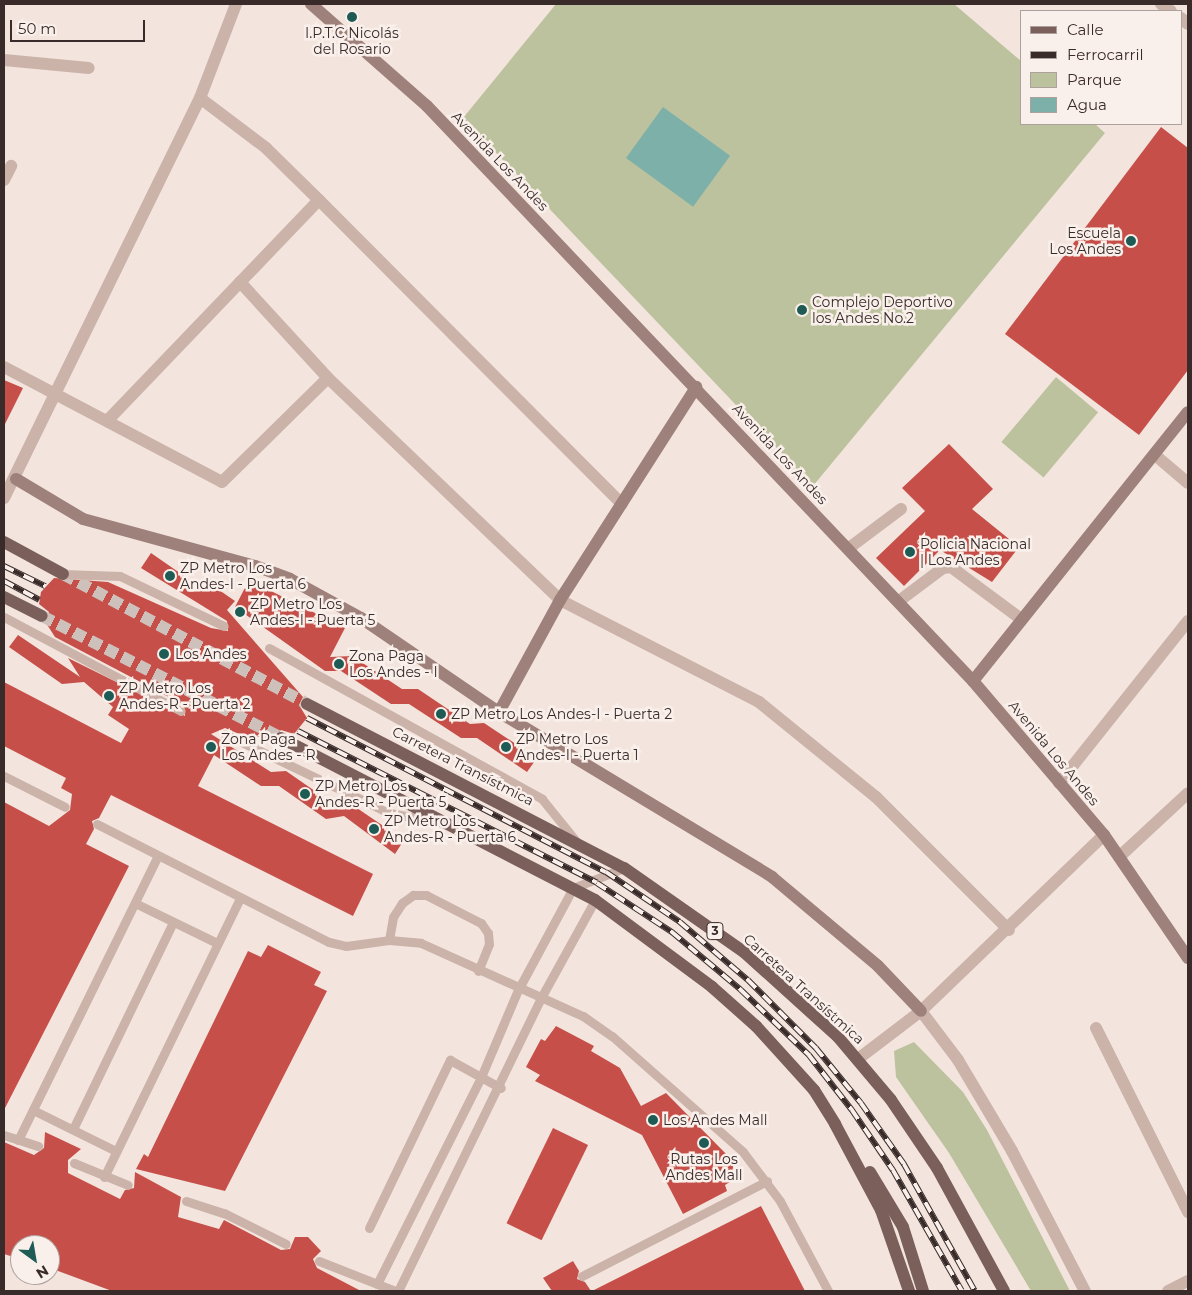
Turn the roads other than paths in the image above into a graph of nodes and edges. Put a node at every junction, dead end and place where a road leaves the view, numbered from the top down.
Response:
1 (236, 4) edge
2 (311, 4) edge
3 (4, 60) edge
4 (89, 68) dead end
5 (200, 98) junction
6 (11, 166) dead end
7 (4, 180) edge
8 (320, 200) junction
9 (240, 282) junction
10 (4, 367) edge
11 (328, 378) junction
12 (696, 387) junction
13 (56, 393) junction
14 (1188, 412) edge
15 (107, 421) junction
16 (1155, 455) junction
17 (16, 479) junction
18 (1188, 483) edge
19 (4, 498) edge
20 (622, 504) junction
21 (901, 509) dead end
22 (4, 542) edge
23 (849, 548) junction
24 (63, 574) joint
25 (4, 597) edge
26 (560, 600) junction
27 (899, 601) junction
28 (42, 616) tunnel mouth
29 (4, 618) edge
30 (1021, 619) junction
31 (1188, 620) edge
32 (224, 626) dead end
33 (269, 648) dead end
34 (973, 681) junction
35 (307, 704) tunnel mouth
36 (181, 711) dead end
37 (499, 712) junction
38 (224, 734) dead end
39 (281, 738) tunnel mouth
40 (4, 776) edge
41 (1059, 783) junction
42 (1188, 794) edge
43 (65, 807) dead end
44 (444, 822) junction
45 (96, 824) dead end
46 (1104, 835) junction
47 (578, 843) junction
48 (158, 856) junction
49 (1119, 857) junction
50 (624, 868) junction
51 (574, 888) junction
52 (240, 898) junction
53 (595, 900) junction
54 (135, 903) junction
55 (173, 922) junction
56 (1009, 930) junction
57 (389, 940) junction
58 (217, 943) junction
59 (1188, 958) edge
60 (478, 971) junction
61 (518, 990) junction
62 (542, 996) junction
63 (921, 1011) junction
64 (1096, 1028) dead end
65 (858, 1059) junction
66 (481, 1077) junction
67 (501, 1088) junction
68 (33, 1110) junction
69 (73, 1129) junction
70 (839, 1130) junction
71 (4, 1135) edge
72 (18, 1140) junction
73 (38, 1146) dead end
74 (116, 1151) junction
75 (74, 1163) dead end
76 (937, 1168) junction
77 (104, 1176) junction
78 (767, 1181) junction
79 (128, 1185) dead end
80 (186, 1201) dead end
81 (1188, 1212) edge
82 (369, 1228) dead end
83 (286, 1244) dead end
84 (319, 1261) dead end
85 (582, 1276) dead end
86 (1188, 1281) edge
87 (377, 1284) junction
88 (396, 1291) edge
89 (828, 1291) edge
90 (909, 1291) edge
91 (923, 1291) edge
92 (995, 1291) edge
93 (1004, 1291) edge
94 (1085, 1291) edge
95 (1168, 1291) edge

1 - 5 street
2 - 12 street, Avenida Los Andes
3 - 4 street
5 - 8 street
5 - 13 street
6 - 7 street
8 - 9 street
8 - 20 street
9 - 11 street
9 - 15 street
10 - 13 street
11 - 15 street
11 - 26 street
12 - 20 street
12 - 23 street, Avenida Los Andes
13 - 15 street
13 - 17 street
14 - 16 street
16 - 18 street
16 - 30 street
17 - 19 street
17 - 37 street
20 - 26 street
21 - 23 street
22 - 24 main road
23 - 27 street, Avenida Los Andes
24 - 32 lane
25 - 28 main road
26 - 37 street
26 - 56 street
27 - 30 street
27 - 34 street, Avenida Los Andes
29 - 36 lane
30 - 34 street
31 - 41 street
33 - 47 lane
34 - 41 street, Avenida Los Andes
35 - 47 main road, Carretera Transístmica / 3
37 - 63 street
38 - 44 lane
39 - 44 main road
40 - 43 lane
41 - 46 street, Avenida Los Andes
42 - 49 street
44 - 51 main road
45 - 48 lane
46 - 49 street, Avenida Los Andes
46 - 56 street
47 - 50 main road, Carretera Transístmica / 3
48 - 52 lane
48 - 54 lane
49 - 59 street, Avenida Los Andes
50 - 51 lane
50 - 65 main road, Carretera Transístmica / 3
51 - 53 main road
51 - 61 lane
52 - 57 lane
52 - 58 lane
53 - 62 lane
53 - 70 main road
54 - 55 lane
54 - 68 lane
55 - 58 lane
55 - 69 lane
56 - 63 street
57 - 60 lane
57 - 60 lane
58 - 74 lane
60 - 61 lane
61 - 62 lane
61 - 66 lane
62 - 67 lane
62 - 78 lane
63 - 65 street
63 - 94 street
64 - 81 street
65 - 76 main road, Carretera Transístmica / 3
66 - 67 lane
66 - 82 lane
66 - 87 lane
67 - 88 lane
68 - 69 lane
68 - 72 lane
69 - 74 lane
70 - 90 main road
70 - 91 main road
71 - 72 lane
72 - 73 lane
74 - 77 lane
75 - 77 lane
76 - 92 main road
76 - 93 main road, Carretera Transístmica / 3
77 - 79 lane
78 - 85 lane
78 - 89 lane
80 - 83 lane
84 - 87 lane
86 - 95 street
87 - 88 lane

